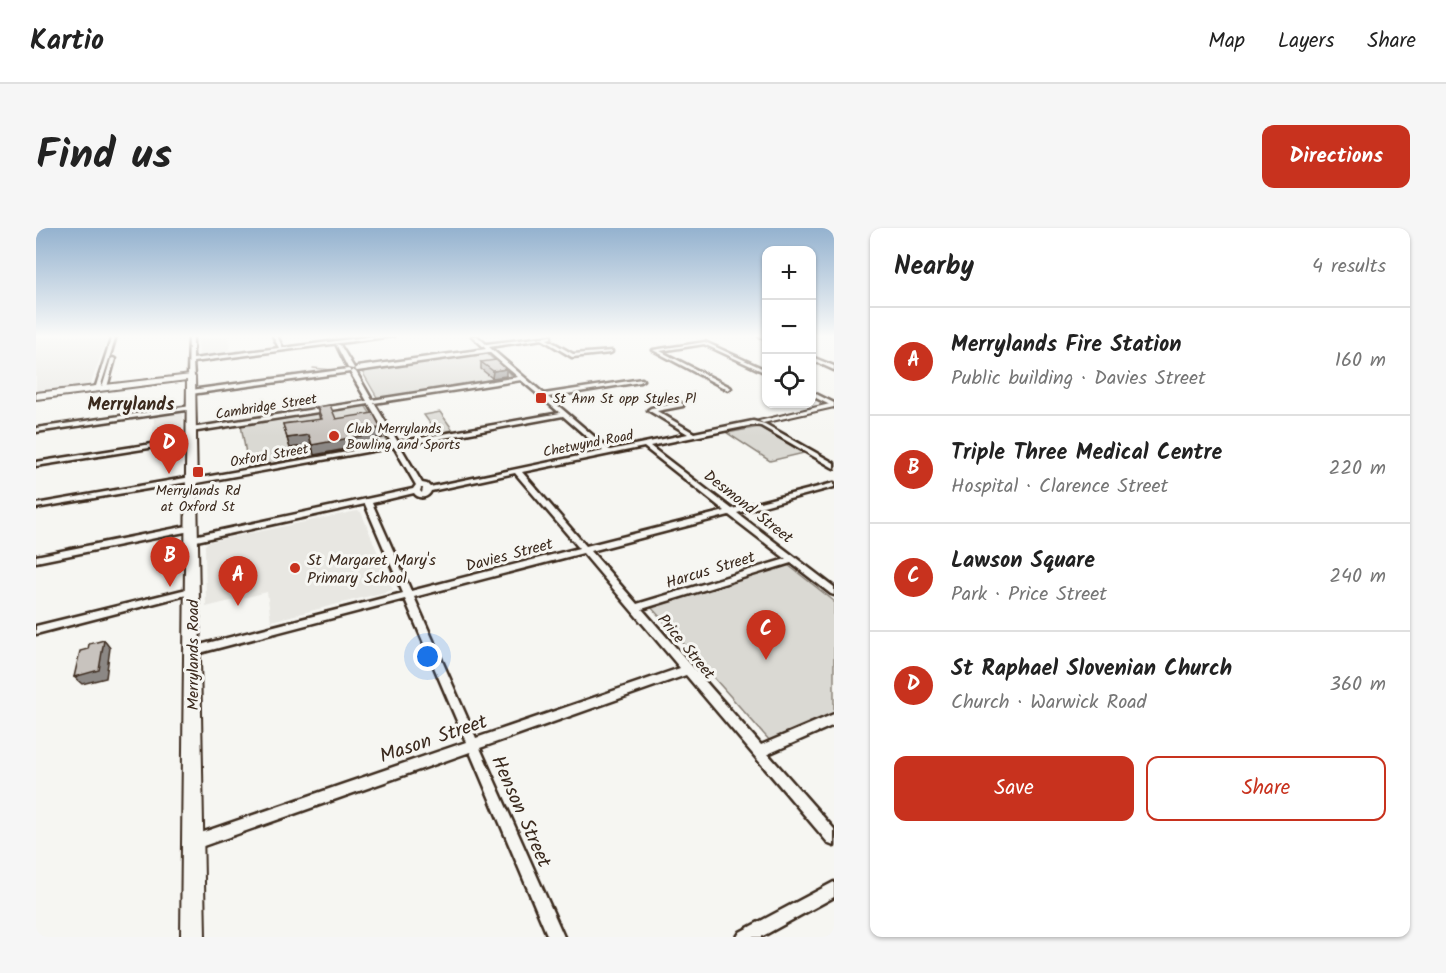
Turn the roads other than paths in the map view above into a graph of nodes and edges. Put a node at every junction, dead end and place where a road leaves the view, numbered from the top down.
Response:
1 (106, 369) edge
2 (108, 369) edge
3 (191, 369) edge
4 (358, 369) edge
5 (512, 369) edge
6 (692, 369) edge
7 (352, 370) junction
8 (191, 377) junction
9 (522, 378) junction
10 (640, 380) dead end
11 (101, 388) junction
12 (728, 388) dead end
13 (191, 392) junction
14 (543, 396) junction
15 (816, 396) edge
16 (36, 397) edge
17 (371, 402) junction
18 (681, 405) dead end
19 (834, 405) edge
20 (191, 408) junction
21 (565, 414) junction
22 (764, 423) junction
23 (36, 430) edge
24 (191, 435) junction
25 (693, 435) junction
26 (396, 445) junction
27 (645, 445) junction
28 (608, 452) junction
29 (36, 464) edge
30 (834, 466) edge
31 (518, 471) junction
32 (191, 480) junction
33 (834, 485) edge
34 (417, 488) junction
35 (368, 502) junction
36 (36, 507) edge
37 (731, 512) junction
38 (192, 533) junction
39 (584, 549) junction
40 (36, 559) edge
41 (793, 560) junction
42 (191, 591) junction
43 (834, 592) edge
44 (407, 596) junction
45 (635, 608) junction
46 (36, 630) edge
47 (192, 651) junction
48 (688, 670) junction
49 (834, 719) edge
50 (472, 745) junction
51 (758, 752) junction
52 (834, 839) edge
53 (192, 843) junction
54 (834, 889) edge
55 (193, 937) edge
56 (556, 937) edge
57 (745, 937) edge

1 - 11 street
2 - 11 street
3 - 8 street, Merrylands Road
4 - 7 street
5 - 9 street
6 - 12 street
7 - 13 street
7 - 17 street
8 - 11 main road
8 - 13 main road, Merrylands Road
9 - 14 street
9 - 17 street, Cambridge Street
10 - 14 street
11 - 16 main road
13 - 20 main road, Merrylands Road
14 - 21 street
15 - 19 street
17 - 24 street, Cambridge Street
17 - 26 street
18 - 25 street
19 - 22 street
20 - 23 street
20 - 24 main road, Merrylands Road
21 - 26 street, Oxford Street
21 - 28 street
22 - 25 street, Chetwynd Road
22 - 30 street
24 - 29 street, Cambridge Street
24 - 32 main road, Merrylands Road
25 - 27 street, Chetwynd Road
26 - 32 street, Oxford Street
26 - 34 street
27 - 28 street, Chetwynd Road
27 - 37 street, Desmond Street
28 - 31 street, Chetwynd Road
31 - 34 street, Chetwynd Road
31 - 39 street, Price Street
32 - 36 street, Oxford Street
32 - 38 main road, Merrylands Road
33 - 37 street, Davies Street
34 - 35 street
35 - 38 street
35 - 44 street, Henson Street
37 - 39 street, Davies Street
37 - 41 street, Desmond Street
38 - 40 street
38 - 42 main road, Merrylands Road
39 - 44 street, Davies Street
39 - 45 street, Price Street
41 - 43 street, Desmond Street
41 - 45 street, Harcus Street
42 - 46 street
42 - 47 main road, Merrylands Road
44 - 47 street, Davies Street
44 - 50 street, Henson Street
45 - 48 street, Price Street
47 - 53 main road, Merrylands Road
48 - 50 street, Mason Street
48 - 51 street, Price Street
49 - 51 street
50 - 53 street, Mason Street
50 - 56 street, Henson Street
51 - 52 street, Price Street
53 - 55 main road, Merrylands Road
54 - 57 street

